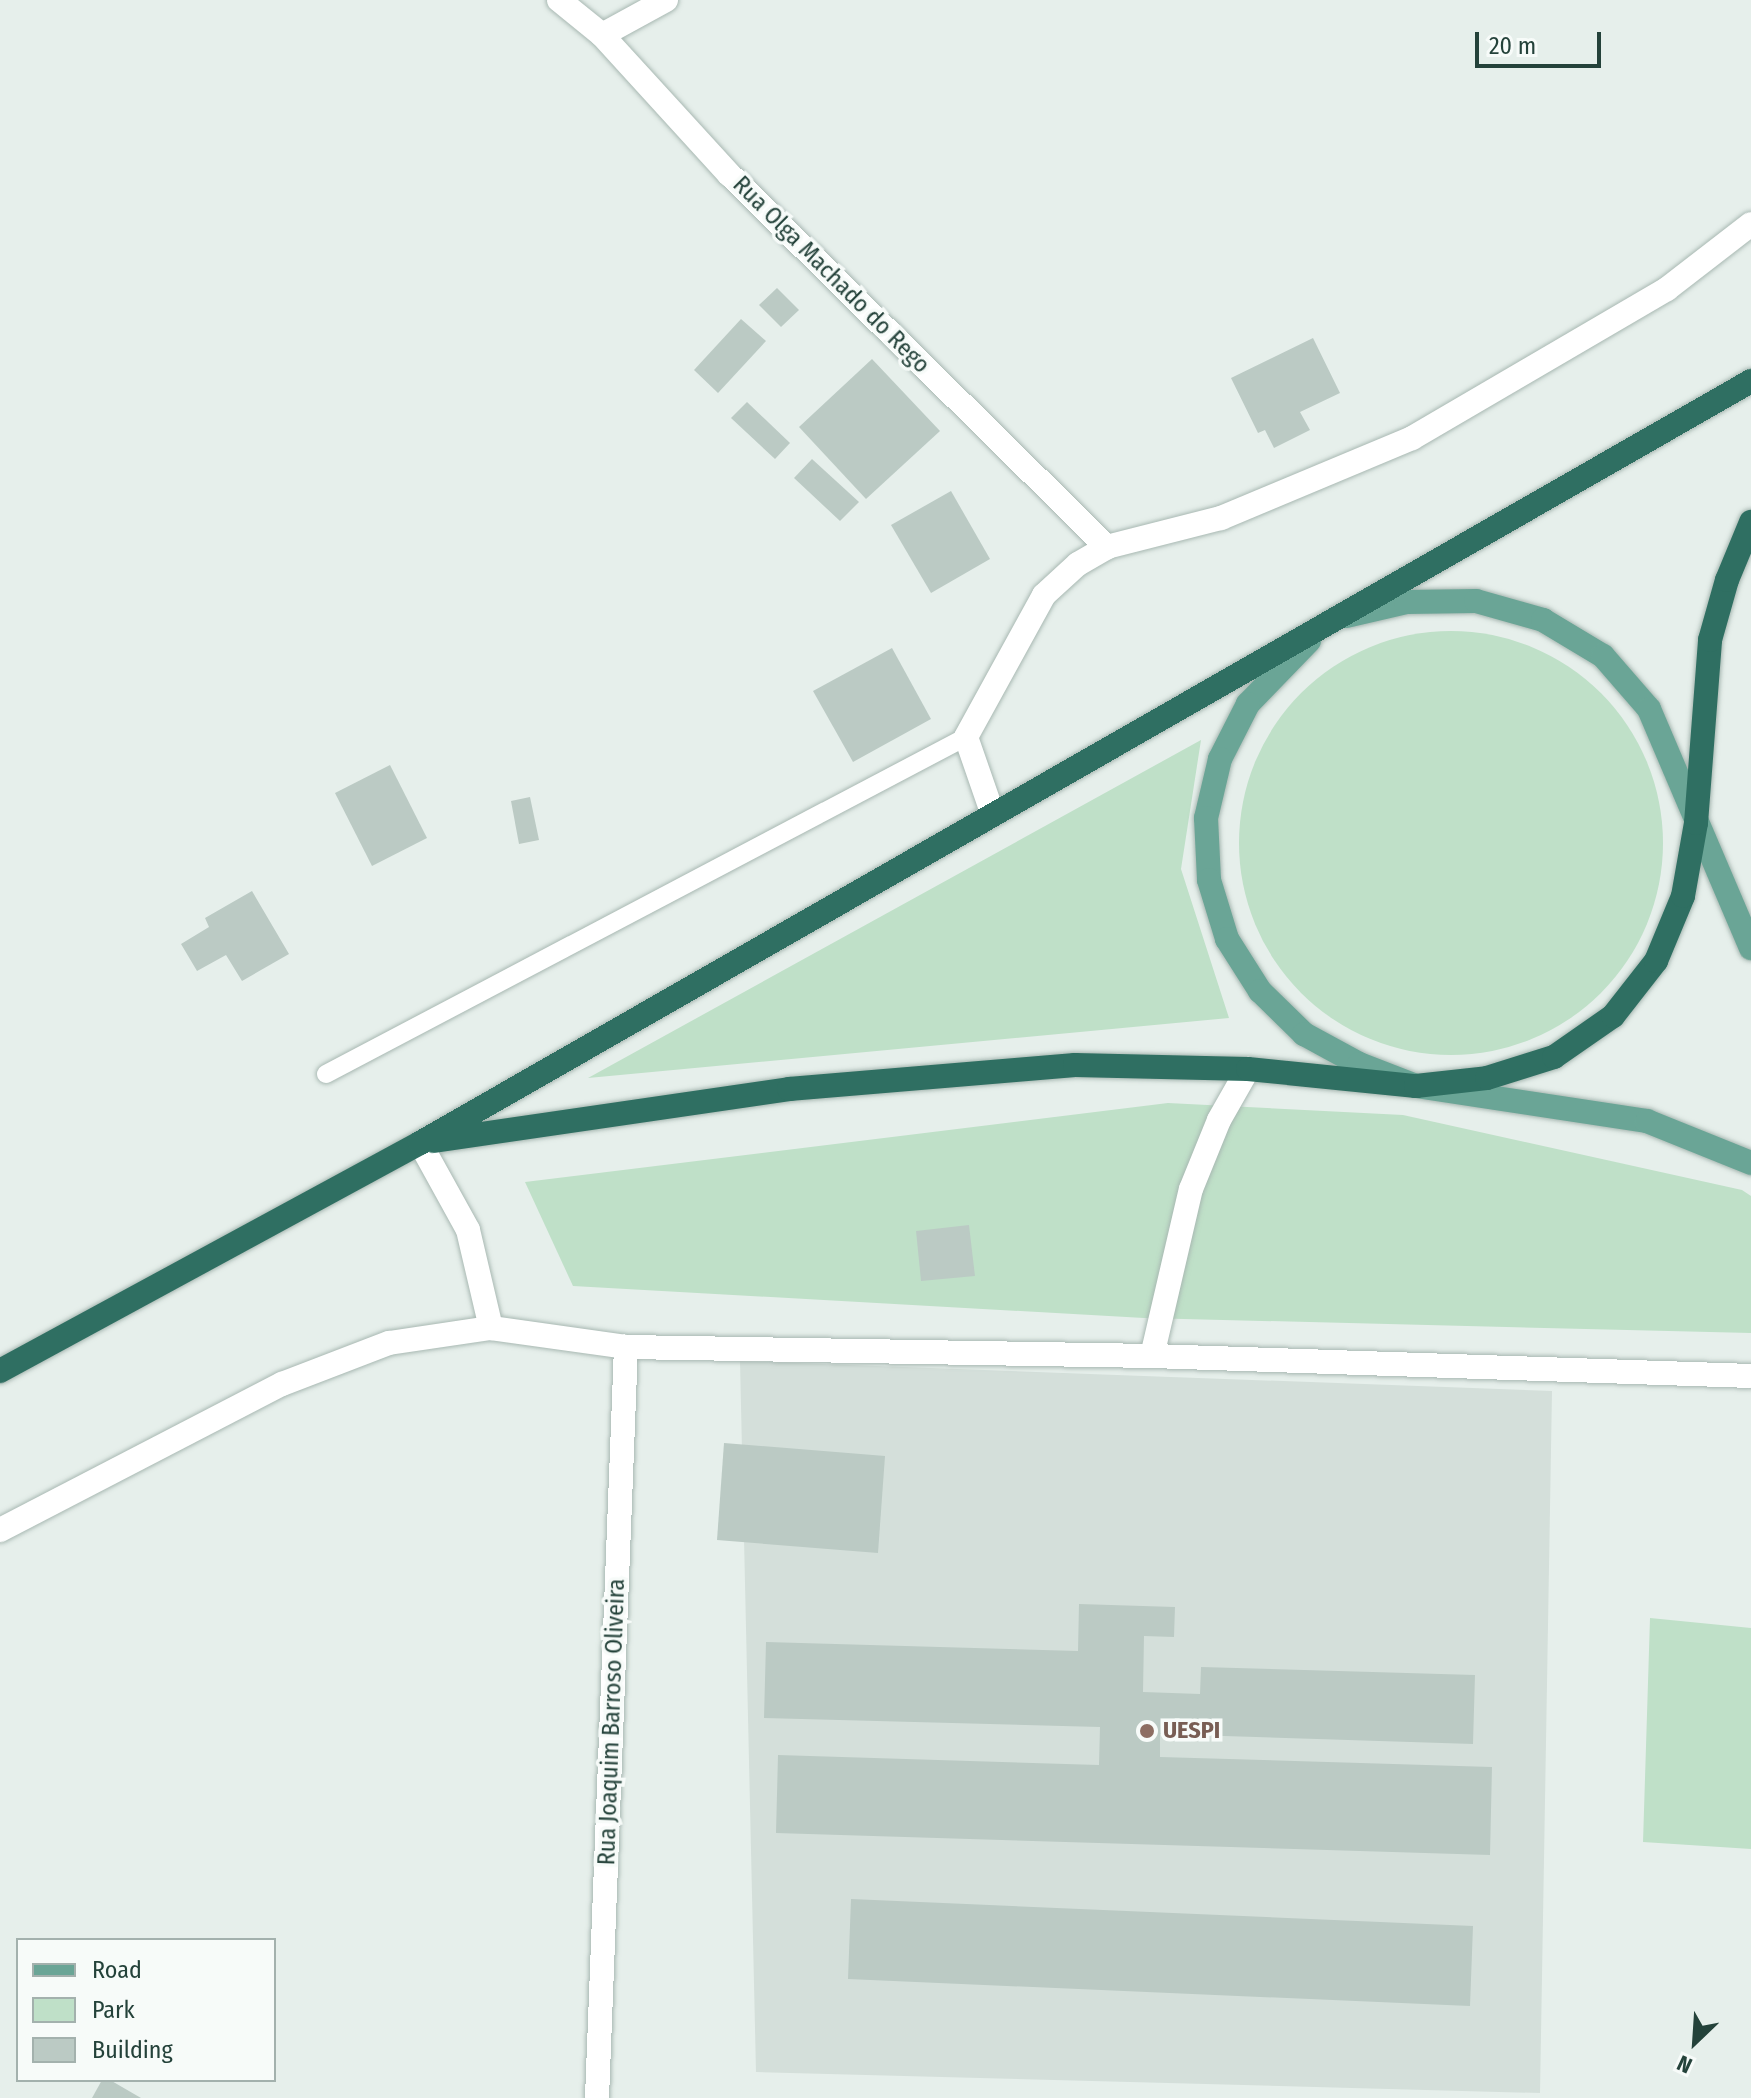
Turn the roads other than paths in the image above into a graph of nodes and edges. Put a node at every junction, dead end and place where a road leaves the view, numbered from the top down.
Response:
1 (559, 0) edge
2 (666, 0) edge
3 (602, 35) junction
4 (1751, 224) edge
5 (1751, 381) edge
6 (1751, 522) edge
7 (1107, 547) junction
8 (1335, 619) junction
9 (966, 737) junction
10 (992, 812) junction
11 (1696, 823) junction
12 (1751, 948) edge
13 (1248, 1069) junction
14 (326, 1074) dead end
15 (1416, 1086) junction
16 (420, 1143) junction
17 (1751, 1163) edge
18 (491, 1328) junction
19 (626, 1347) junction
20 (1152, 1356) junction
21 (0, 1371) edge
22 (1751, 1376) edge
23 (0, 1530) edge
24 (597, 2098) edge

1 - 3 street, Rua Olga Machado do Rego
2 - 3 street
3 - 7 street, Rua Olga Machado do Rego
4 - 7 street
5 - 8 highway
6 - 11 highway
7 - 9 street
8 - 10 highway
8 - 11 main road
8 - 15 main road
9 - 10 street
9 - 14 lane
10 - 16 highway
11 - 12 main road
11 - 15 highway
13 - 15 highway
13 - 16 highway
13 - 20 street
15 - 17 main road
16 - 18 street
16 - 21 highway
18 - 19 street
18 - 23 street
19 - 20 street
19 - 24 street, Rua Joaquim Barroso Oliveira
20 - 22 street

